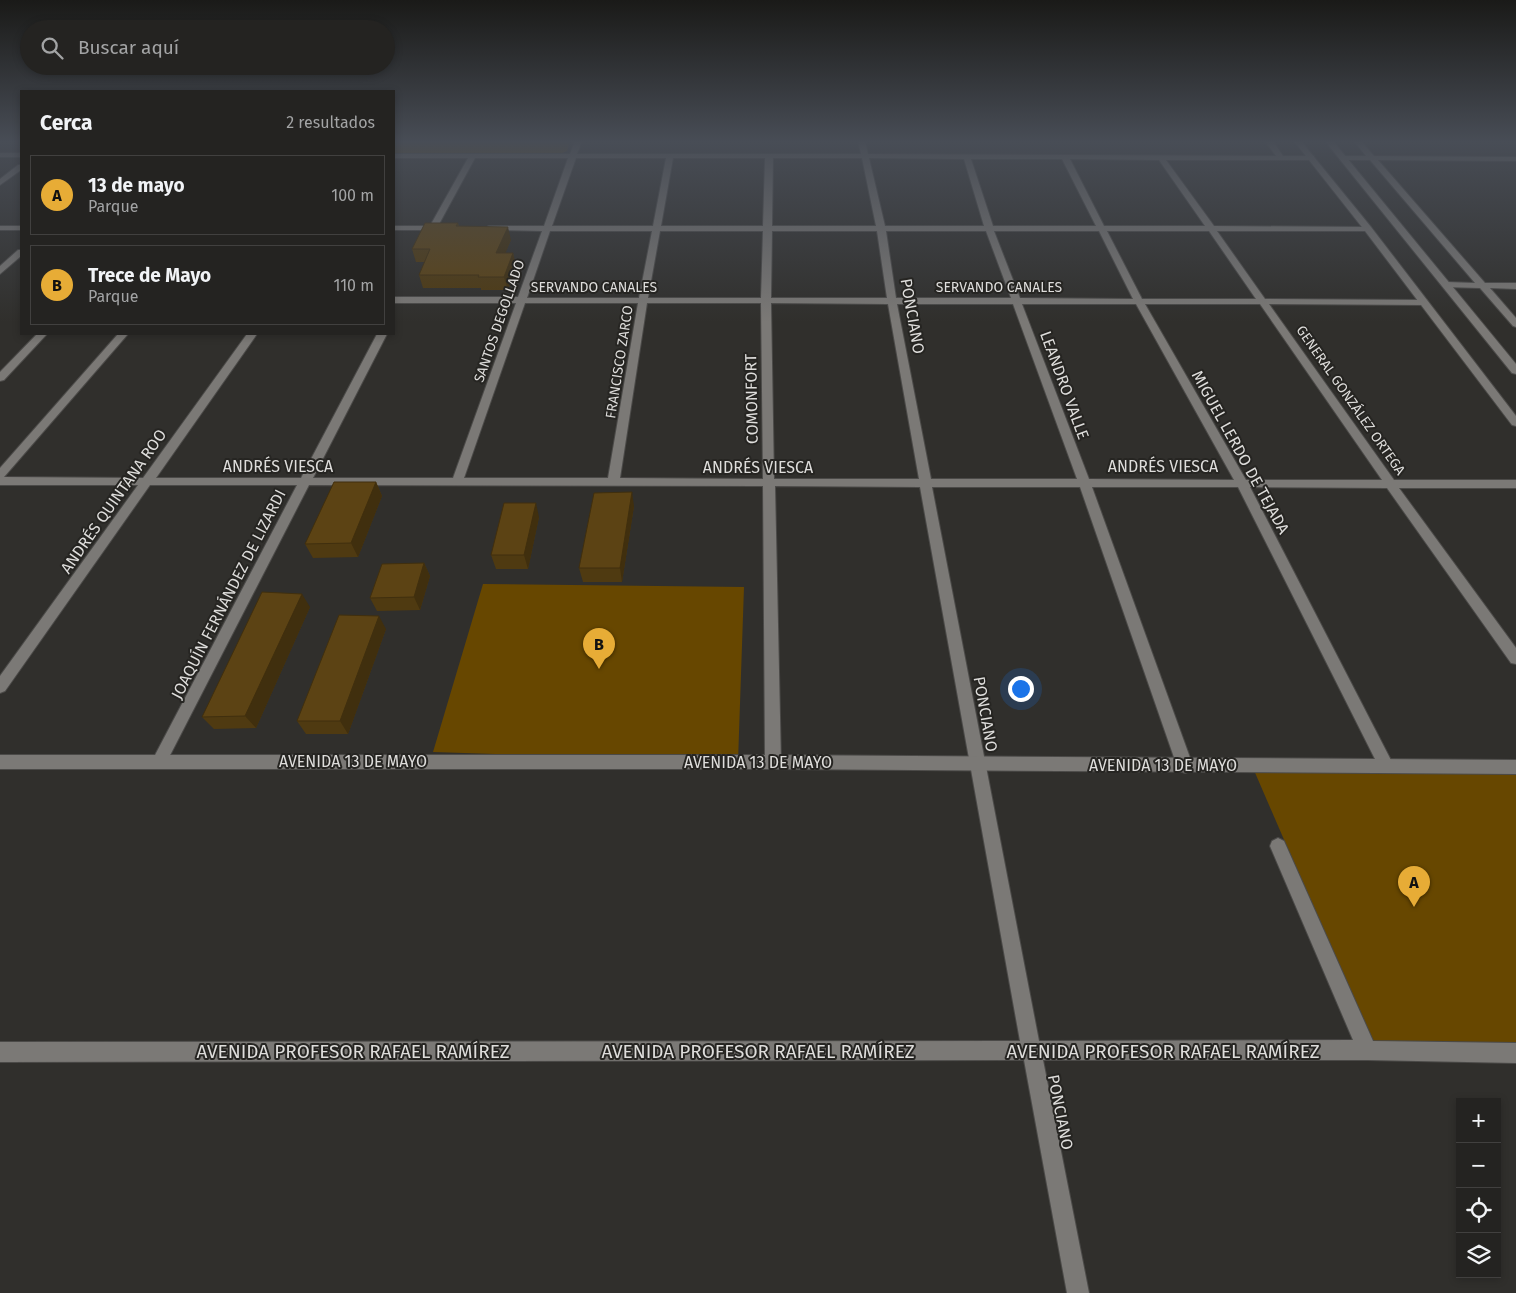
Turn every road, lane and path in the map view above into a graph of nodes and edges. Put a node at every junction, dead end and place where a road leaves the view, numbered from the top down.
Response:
1 (448, 201) edge
2 (556, 201) edge
3 (661, 201) edge
4 (768, 201) edge
5 (875, 201) edge
6 (981, 201) edge
7 (1087, 201) edge
8 (1193, 201) edge
9 (1346, 201) edge
10 (1378, 201) edge
11 (1409, 201) edge
12 (0, 228) edge
13 (20, 228) edge
14 (395, 228) edge
15 (433, 228) junction
16 (452, 228) edge
17 (480, 228) edge
18 (546, 228) junction
19 (656, 228) junction
20 (767, 228) junction
21 (881, 228) junction
22 (989, 228) junction
23 (1102, 229) junction
24 (1213, 229) junction
25 (1368, 229) junction
26 (20, 253) edge
27 (0, 271) edge
28 (1447, 285) junction
29 (1482, 286) junction
30 (1516, 286) edge
31 (397, 300) edge
32 (521, 300) junction
33 (766, 300) junction
34 (892, 300) junction
35 (1138, 300) junction
36 (643, 301) junction
37 (1016, 301) junction
38 (1262, 301) junction
39 (1424, 302) junction
40 (1516, 324) edge
41 (41, 335) edge
42 (122, 335) edge
43 (251, 335) edge
44 (381, 335) edge
45 (1516, 371) edge
46 (0, 378) edge
47 (1516, 423) edge
48 (0, 475) edge
49 (0, 482) edge
50 (146, 482) junction
51 (304, 482) junction
52 (1084, 482) junction
53 (1391, 482) junction
54 (457, 483) junction
55 (613, 483) junction
56 (1242, 483) junction
57 (768, 484) junction
58 (926, 484) junction
59 (1516, 484) edge
60 (1516, 660) edge
61 (0, 687) edge
62 (0, 762) edge
63 (159, 762) junction
64 (773, 762) junction
65 (977, 763) junction
66 (1185, 766) junction
67 (1386, 766) junction
68 (1516, 767) edge
69 (1278, 846) dead end
70 (1366, 1050) junction
71 (1032, 1051) junction
72 (0, 1052) edge
73 (1516, 1052) edge
74 (1078, 1293) edge

1 - 15 street
2 - 18 street, SANTOS DEGOLLADO
3 - 19 street, FRANCISCO ZARCO
4 - 20 street, COMONFORT
5 - 21 street, PONCIANO
6 - 22 street, LEANDRO VALLE
7 - 23 street, MIGUEL LERDO DE TEJADA
8 - 24 street, GENERAL GONZÁLEZ ORTEGA
9 - 25 street
10 - 28 street
11 - 29 street
12 - 13 street
14 - 15 street
15 - 16 street
17 - 18 street
18 - 19 street
18 - 32 street, SANTOS DEGOLLADO
19 - 20 street
19 - 36 street, FRANCISCO ZARCO
20 - 21 street
20 - 33 street, COMONFORT
21 - 22 street
21 - 34 street, PONCIANO
22 - 23 street
22 - 37 street, LEANDRO VALLE
23 - 24 street
23 - 35 street, MIGUEL LERDO DE TEJADA
24 - 25 street
24 - 38 street, GENERAL GONZÁLEZ ORTEGA
25 - 39 street
26 - 27 street
28 - 29 street
28 - 45 street
29 - 30 street
29 - 40 street
31 - 32 street, SERVANDO CANALES
32 - 36 street, SERVANDO CANALES
32 - 54 street, SANTOS DEGOLLADO
33 - 34 street, SERVANDO CANALES
33 - 36 street, SERVANDO CANALES
33 - 57 street, COMONFORT
34 - 37 street, SERVANDO CANALES
34 - 58 street, PONCIANO
35 - 37 street, SERVANDO CANALES
35 - 38 street, SERVANDO CANALES
35 - 56 street, MIGUEL LERDO DE TEJADA
36 - 55 street, FRANCISCO ZARCO
37 - 52 street, LEANDRO VALLE
38 - 39 street, SERVANDO CANALES
38 - 53 street, GENERAL GONZÁLEZ ORTEGA
39 - 47 street
41 - 46 street
42 - 48 street
43 - 50 street, ANDRÉS QUINTANA ROO
44 - 51 street, JOAQUÍN FERNÁNDEZ DE LIZARDI
49 - 50 street, ANDRÉS VIESCA
50 - 51 street, ANDRÉS VIESCA
50 - 61 street, ANDRÉS QUINTANA ROO
51 - 54 street, ANDRÉS VIESCA
51 - 63 street, JOAQUÍN FERNÁNDEZ DE LIZARDI
52 - 56 street, ANDRÉS VIESCA
52 - 58 street, ANDRÉS VIESCA
52 - 66 street, LEANDRO VALLE
53 - 56 street, ANDRÉS VIESCA
53 - 59 street, ANDRÉS VIESCA
53 - 60 street, GENERAL GONZÁLEZ ORTEGA
54 - 55 street, ANDRÉS VIESCA
55 - 57 street, ANDRÉS VIESCA
56 - 67 street, MIGUEL LERDO DE TEJADA
57 - 58 street, ANDRÉS VIESCA
57 - 64 street, COMONFORT
58 - 65 street, PONCIANO
62 - 63 street, AVENIDA 13 DE MAYO
63 - 64 street, AVENIDA 13 DE MAYO
64 - 65 street, AVENIDA 13 DE MAYO
65 - 66 street, AVENIDA 13 DE MAYO
65 - 71 street, PONCIANO
66 - 67 street, AVENIDA 13 DE MAYO
67 - 68 street, AVENIDA 13 DE MAYO
69 - 70 street
70 - 71 street, AVENIDA PROFESOR RAFAEL RAMÍREZ
70 - 73 street, AVENIDA PROFESOR RAFAEL RAMÍREZ
71 - 72 street, AVENIDA PROFESOR RAFAEL RAMÍREZ
71 - 74 street, PONCIANO

